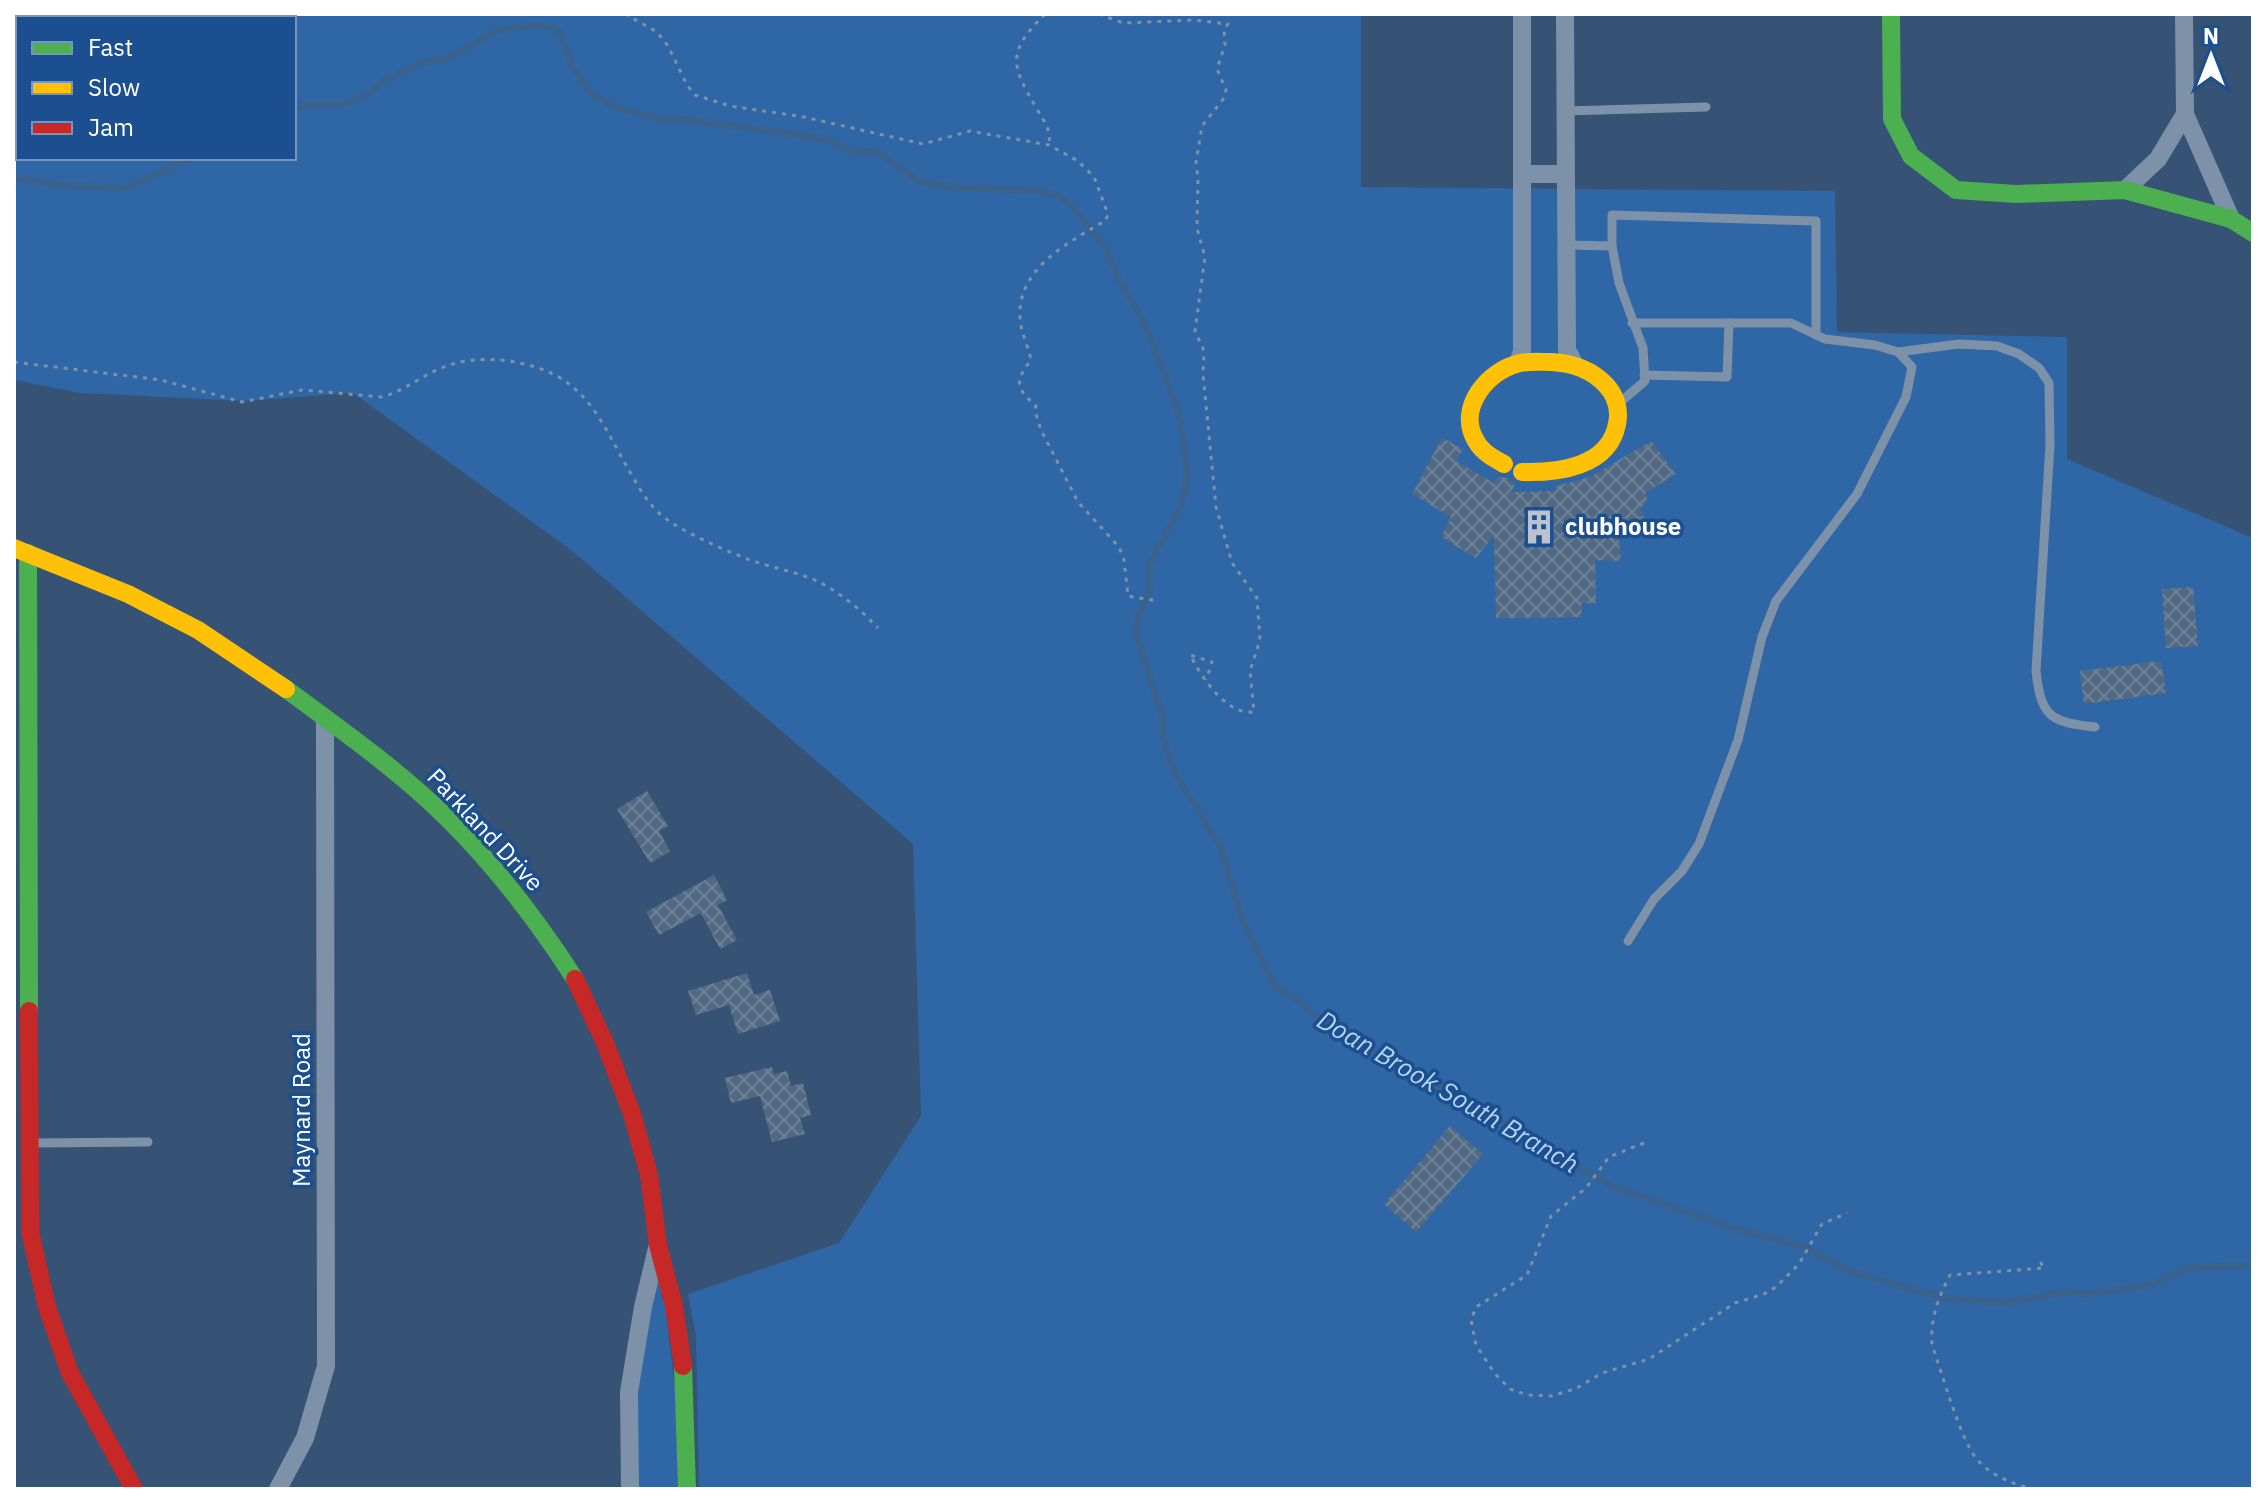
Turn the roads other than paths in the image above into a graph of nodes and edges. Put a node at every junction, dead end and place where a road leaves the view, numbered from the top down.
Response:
1 (1522, 14) edge
2 (1565, 14) edge
3 (1891, 14) edge
4 (2184, 14) edge
5 (1706, 107) dead end
6 (1565, 111) junction
7 (2185, 114) junction
8 (1522, 174) junction
9 (1565, 174) junction
10 (2125, 190) junction
11 (2231, 219) junction
12 (2253, 233) edge
13 (1566, 245) junction
14 (1612, 246) junction
15 (1632, 323) junction
16 (1729, 323) junction
17 (1816, 335) junction
18 (1898, 352) junction
19 (1518, 363) junction
20 (1574, 363) junction
21 (1644, 375) junction
22 (1618, 404) junction
23 (21, 550) edge
24 (325, 721) junction
25 (2095, 727) dead end
26 (1628, 941) dead end
27 (148, 1142) dead end
28 (30, 1143) junction
29 (658, 1245) junction
30 (134, 1489) edge
31 (278, 1489) edge
32 (630, 1489) edge
33 (687, 1489) edge

1 - 8 street
2 - 6 street
3 - 10 street
4 - 7 street
5 - 6 lane
6 - 9 street
7 - 10 street
7 - 11 street
8 - 9 street
8 - 19 street
9 - 13 street
10 - 11 street
11 - 12 street
13 - 14 lane
13 - 20 street
14 - 15 lane
14 - 17 lane
15 - 16 lane
15 - 21 lane
16 - 17 lane
16 - 21 lane
17 - 18 lane
18 - 25 lane
18 - 26 lane
19 - 20 street
19 - 22 street
20 - 22 street
21 - 22 lane
23 - 24 street, Parkland Drive
23 - 28 street
24 - 29 street, Parkland Drive
24 - 31 street, Maynard Road
27 - 28 lane
28 - 30 street
29 - 32 street, Parkland Drive
29 - 33 street, Parkland Drive

